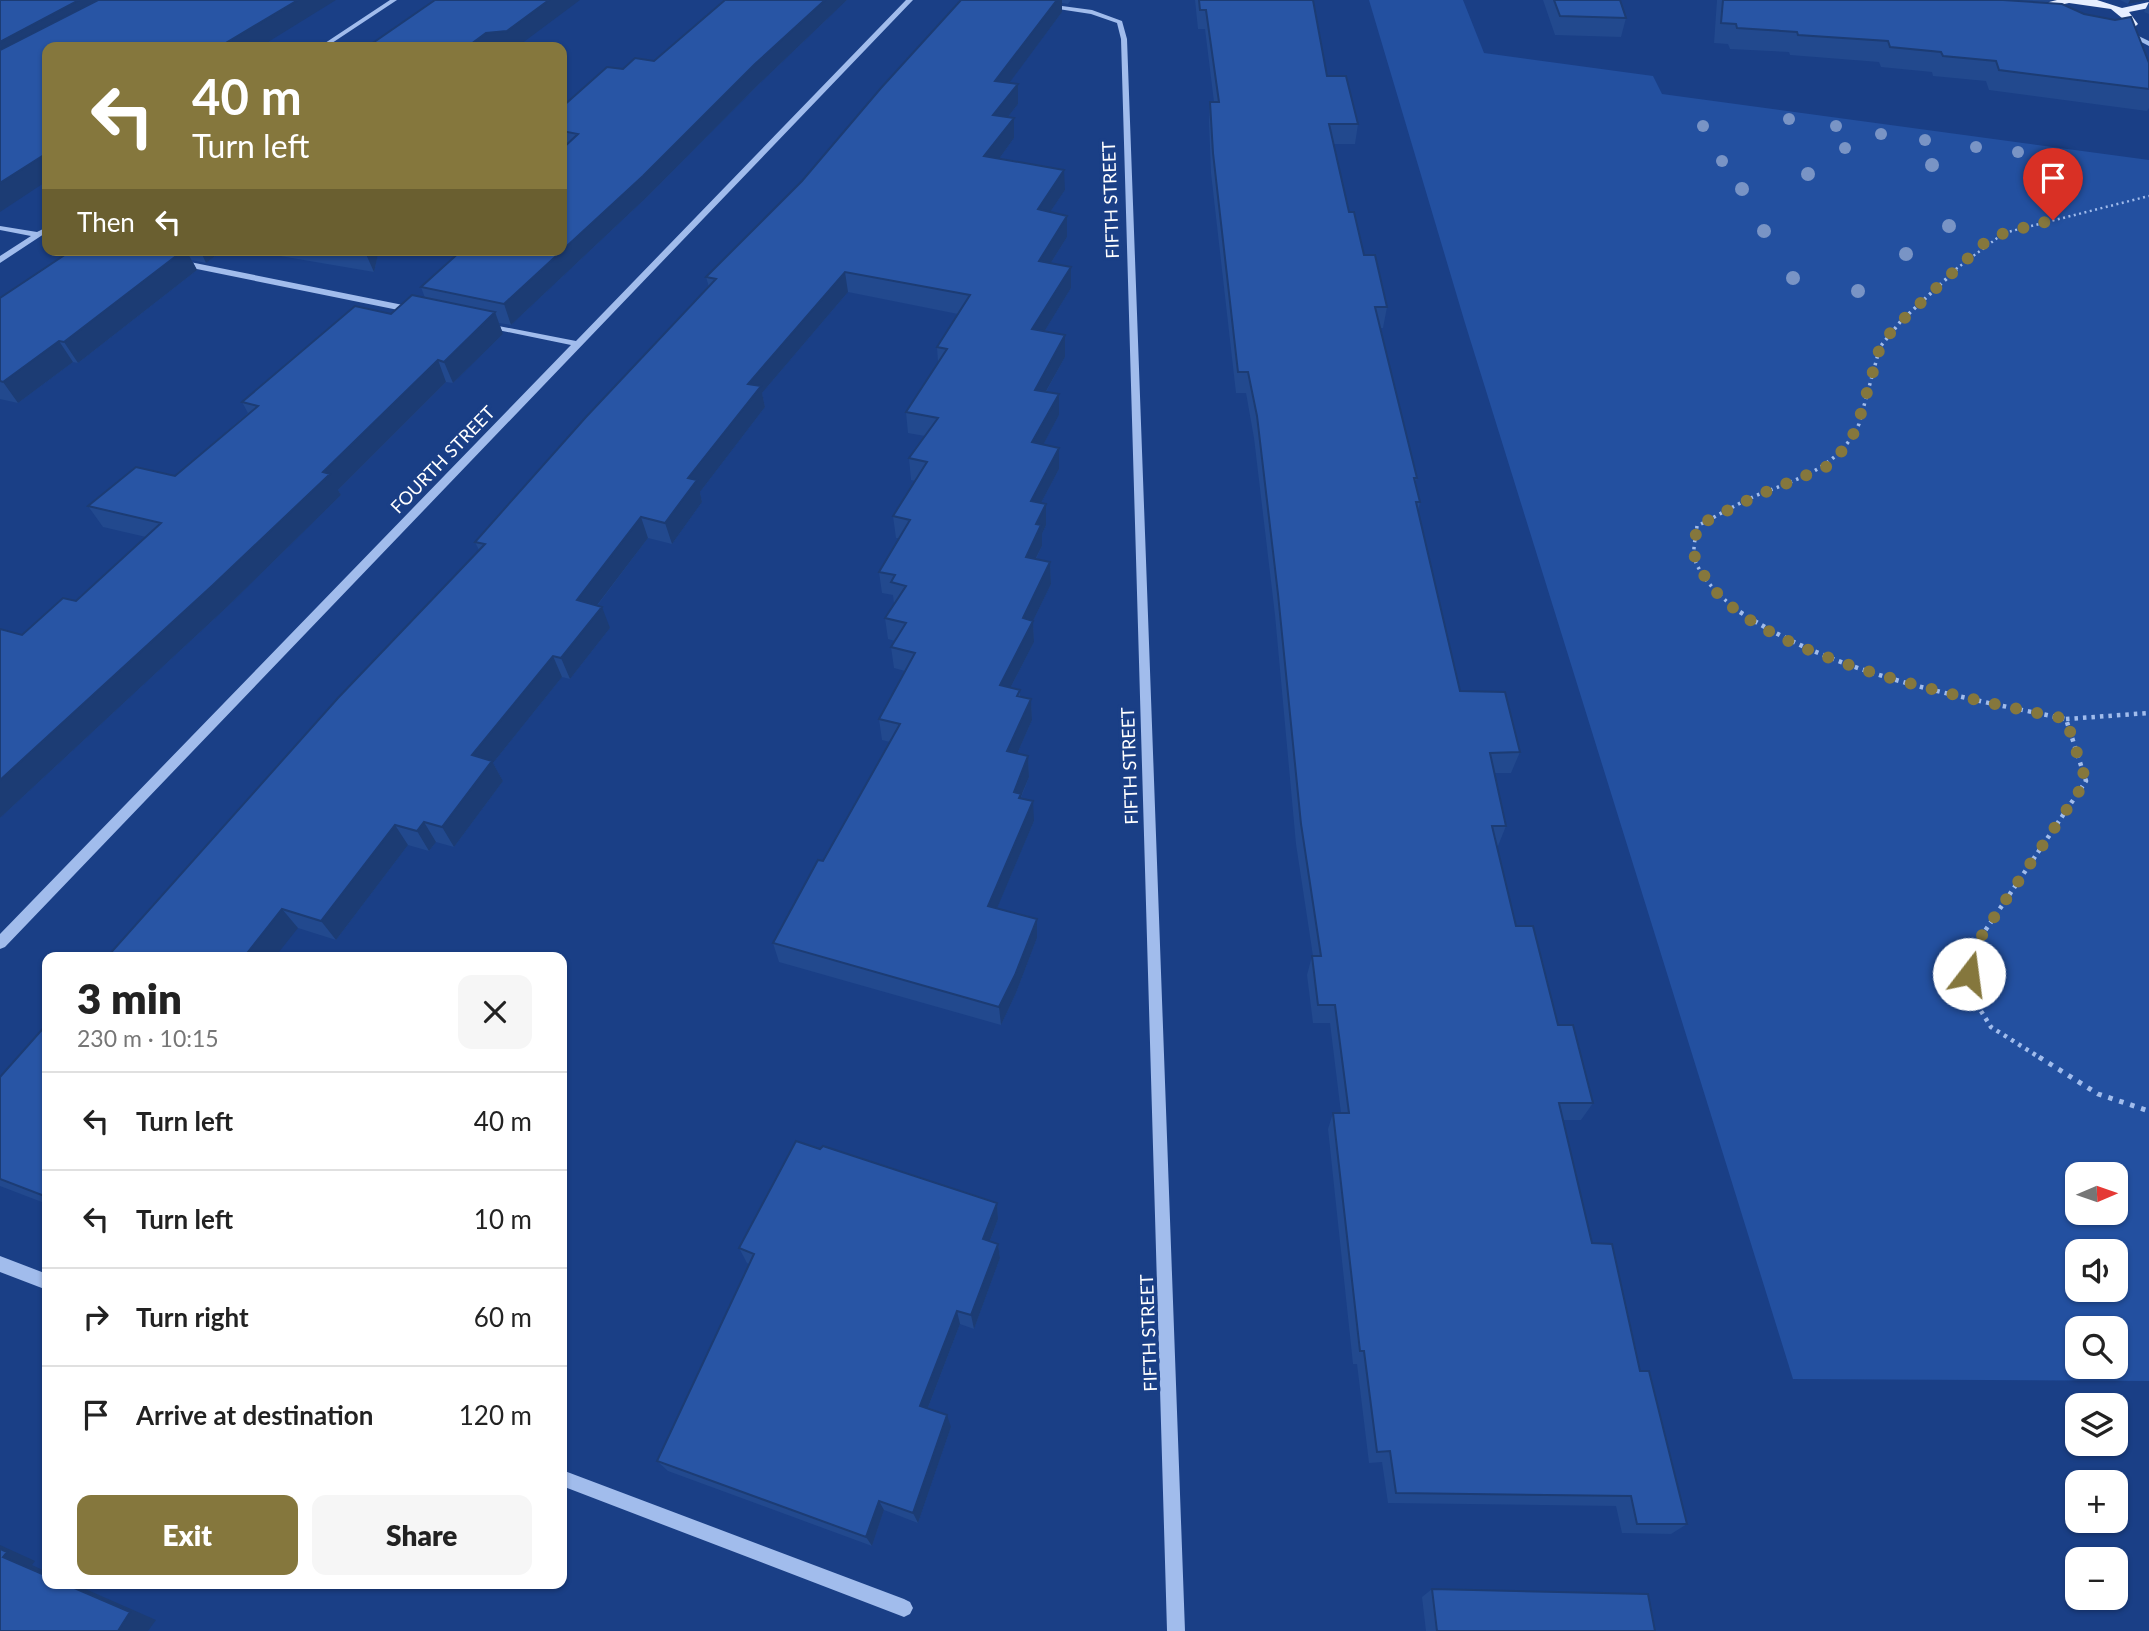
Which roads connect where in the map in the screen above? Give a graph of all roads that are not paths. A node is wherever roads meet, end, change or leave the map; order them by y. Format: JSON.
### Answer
{"nodes":[{"id":1,"x":394,"y":0,"type":"edge"},
{"id":2,"x":910,"y":0,"type":"edge"},
{"id":3,"x":2069,"y":0,"type":"edge"},
{"id":4,"x":1027,"y":4,"type":"edge"},
{"id":5,"x":2149,"y":5,"type":"edge"},
{"id":6,"x":2119,"y":10,"type":"junction"},
{"id":7,"x":2126,"y":32,"type":"junction"},
{"id":8,"x":330,"y":42,"type":"edge"},
{"id":9,"x":2149,"y":44,"type":"edge"},
{"id":10,"x":0,"y":228,"type":"edge"},
{"id":11,"x":42,"y":236,"type":"edge"},
{"id":12,"x":42,"y":237,"type":"edge"},
{"id":13,"x":0,"y":260,"type":"edge"},
{"id":14,"x":172,"y":261,"type":"edge"},
{"id":15,"x":426,"y":313,"type":"edge"},
{"id":16,"x":479,"y":323,"type":"edge"},
{"id":17,"x":578,"y":344,"type":"junction"},
{"id":18,"x":0,"y":943,"type":"edge"},
{"id":19,"x":0,"y":1264,"type":"edge"},
{"id":20,"x":42,"y":1280,"type":"edge"},
{"id":21,"x":567,"y":1480,"type":"edge"},
{"id":22,"x":904,"y":1608,"type":"dead end"},
{"id":23,"x":1176,"y":1631,"type":"edge"}],
"edges":[{"from":1,"to":8,"type":"street"},
{"from":2,"to":17,"type":"street","name":"FOURTH STREET"},
{"from":3,"to":6,"type":"main road"},
{"from":3,"to":7,"type":"main road"},
{"from":4,"to":23,"type":"street","name":"FIFTH STREET"},
{"from":5,"to":6,"type":"main road"},
{"from":6,"to":7,"type":"main road"},
{"from":7,"to":9,"type":"street"},
{"from":10,"to":11,"type":"street"},
{"from":12,"to":13,"type":"street"},
{"from":14,"to":15,"type":"street"},
{"from":16,"to":17,"type":"street"},
{"from":17,"to":18,"type":"street","name":"FOURTH STREET"},
{"from":19,"to":20,"type":"street"},
{"from":21,"to":22,"type":"street"}]}
